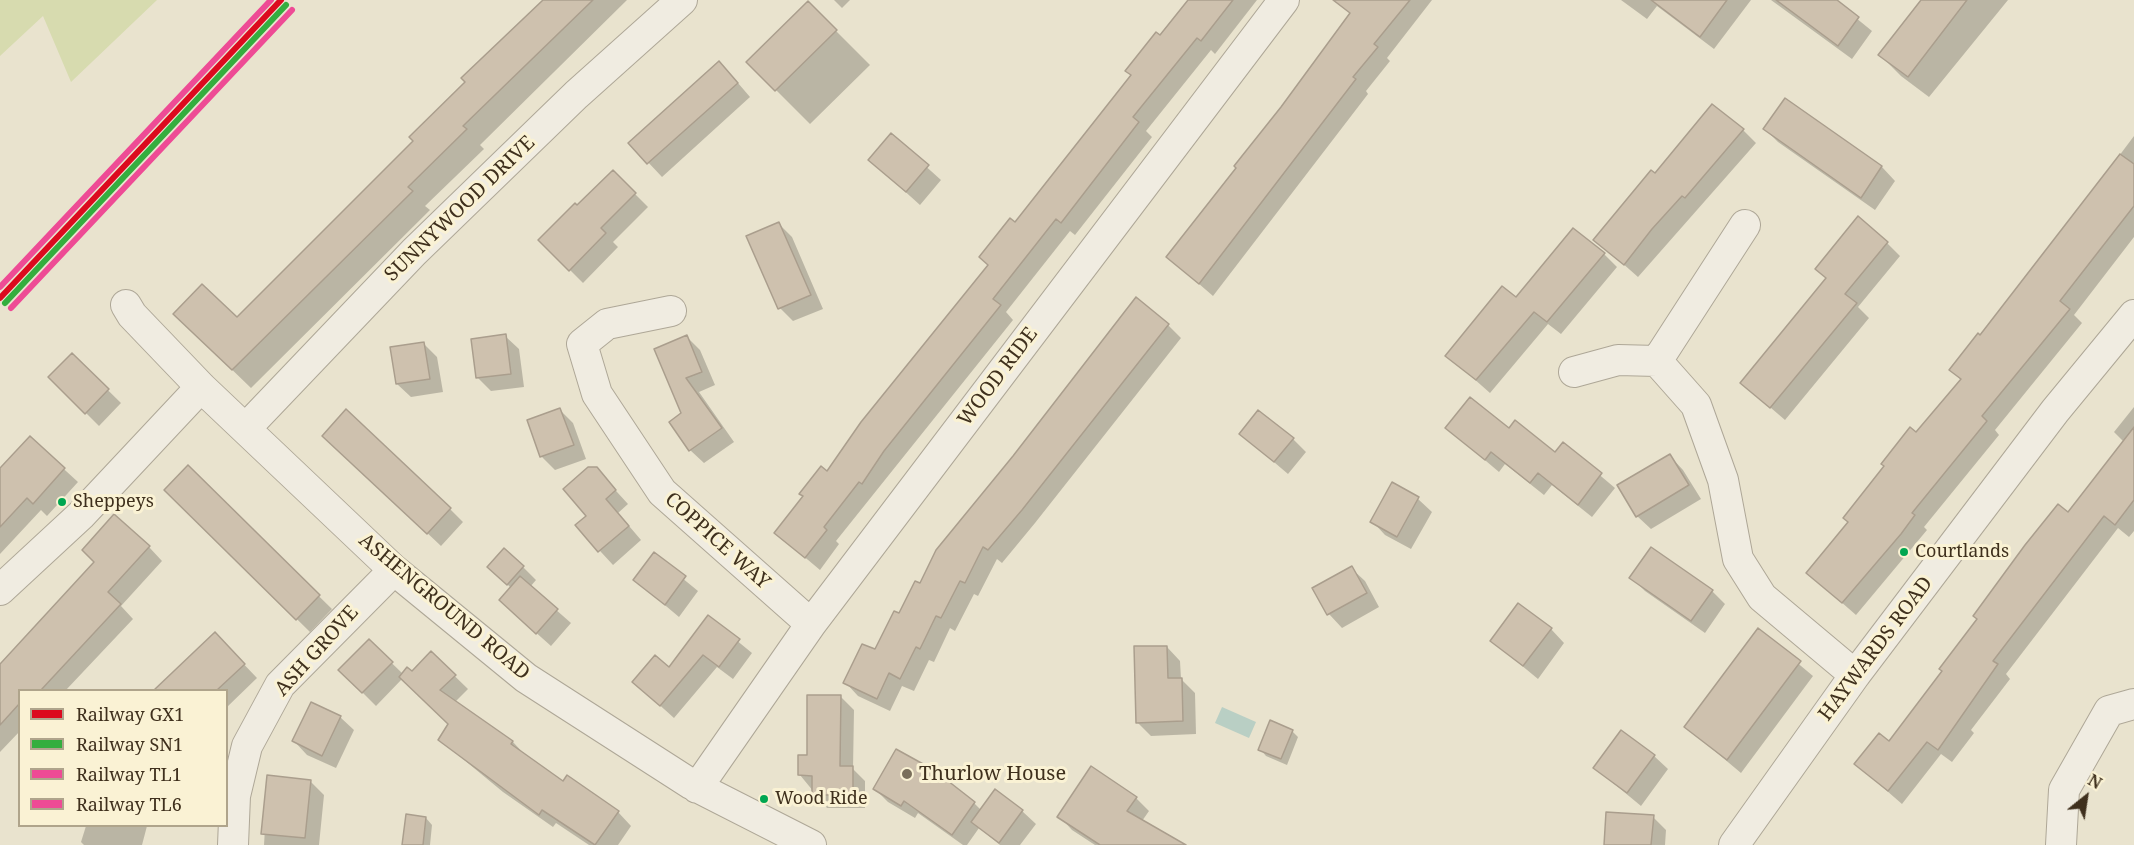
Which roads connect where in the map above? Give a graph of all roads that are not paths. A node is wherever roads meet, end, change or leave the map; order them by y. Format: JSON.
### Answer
{"nodes":[{"id":1,"x":682,"y":0,"type":"edge"},
{"id":2,"x":1284,"y":0,"type":"edge"},
{"id":3,"x":1745,"y":225,"type":"dead end"},
{"id":4,"x":126,"y":305,"type":"dead end"},
{"id":5,"x":671,"y":311,"type":"dead end"},
{"id":6,"x":2134,"y":315,"type":"edge"},
{"id":7,"x":1657,"y":361,"type":"junction"},
{"id":8,"x":1574,"y":372,"type":"dead end"},
{"id":9,"x":201,"y":387,"type":"junction"},
{"id":10,"x":247,"y":427,"type":"junction"},
{"id":11,"x":394,"y":570,"type":"junction"},
{"id":12,"x":0,"y":590,"type":"edge"},
{"id":13,"x":811,"y":624,"type":"junction"},
{"id":14,"x":1855,"y":675,"type":"junction"},
{"id":15,"x":2134,"y":704,"type":"edge"},
{"id":16,"x":697,"y":788,"type":"junction"},
{"id":17,"x":233,"y":845,"type":"edge"},
{"id":18,"x":811,"y":845,"type":"edge"},
{"id":19,"x":1734,"y":845,"type":"edge"},
{"id":20,"x":2061,"y":845,"type":"edge"}],
"edges":[{"from":1,"to":10,"type":"street","name":"SUNNYWOOD DRIVE"},
{"from":2,"to":13,"type":"street","name":"WOOD RIDE"},
{"from":3,"to":7,"type":"street"},
{"from":4,"to":9,"type":"street","name":"ASHENGROUND ROAD"},
{"from":5,"to":13,"type":"street","name":"COPPICE WAY"},
{"from":6,"to":14,"type":"street","name":"HAYWARDS ROAD"},
{"from":7,"to":8,"type":"street"},
{"from":7,"to":14,"type":"street"},
{"from":9,"to":10,"type":"street","name":"ASHENGROUND ROAD"},
{"from":9,"to":12,"type":"street"},
{"from":10,"to":11,"type":"street","name":"ASHENGROUND ROAD"},
{"from":11,"to":16,"type":"street","name":"ASHENGROUND ROAD"},
{"from":11,"to":17,"type":"street","name":"ASH GROVE"},
{"from":13,"to":16,"type":"street","name":"WOOD RIDE"},
{"from":14,"to":19,"type":"street","name":"HAYWARDS ROAD"},
{"from":15,"to":20,"type":"street"},
{"from":16,"to":18,"type":"street","name":"ASHENGROUND ROAD"}]}
